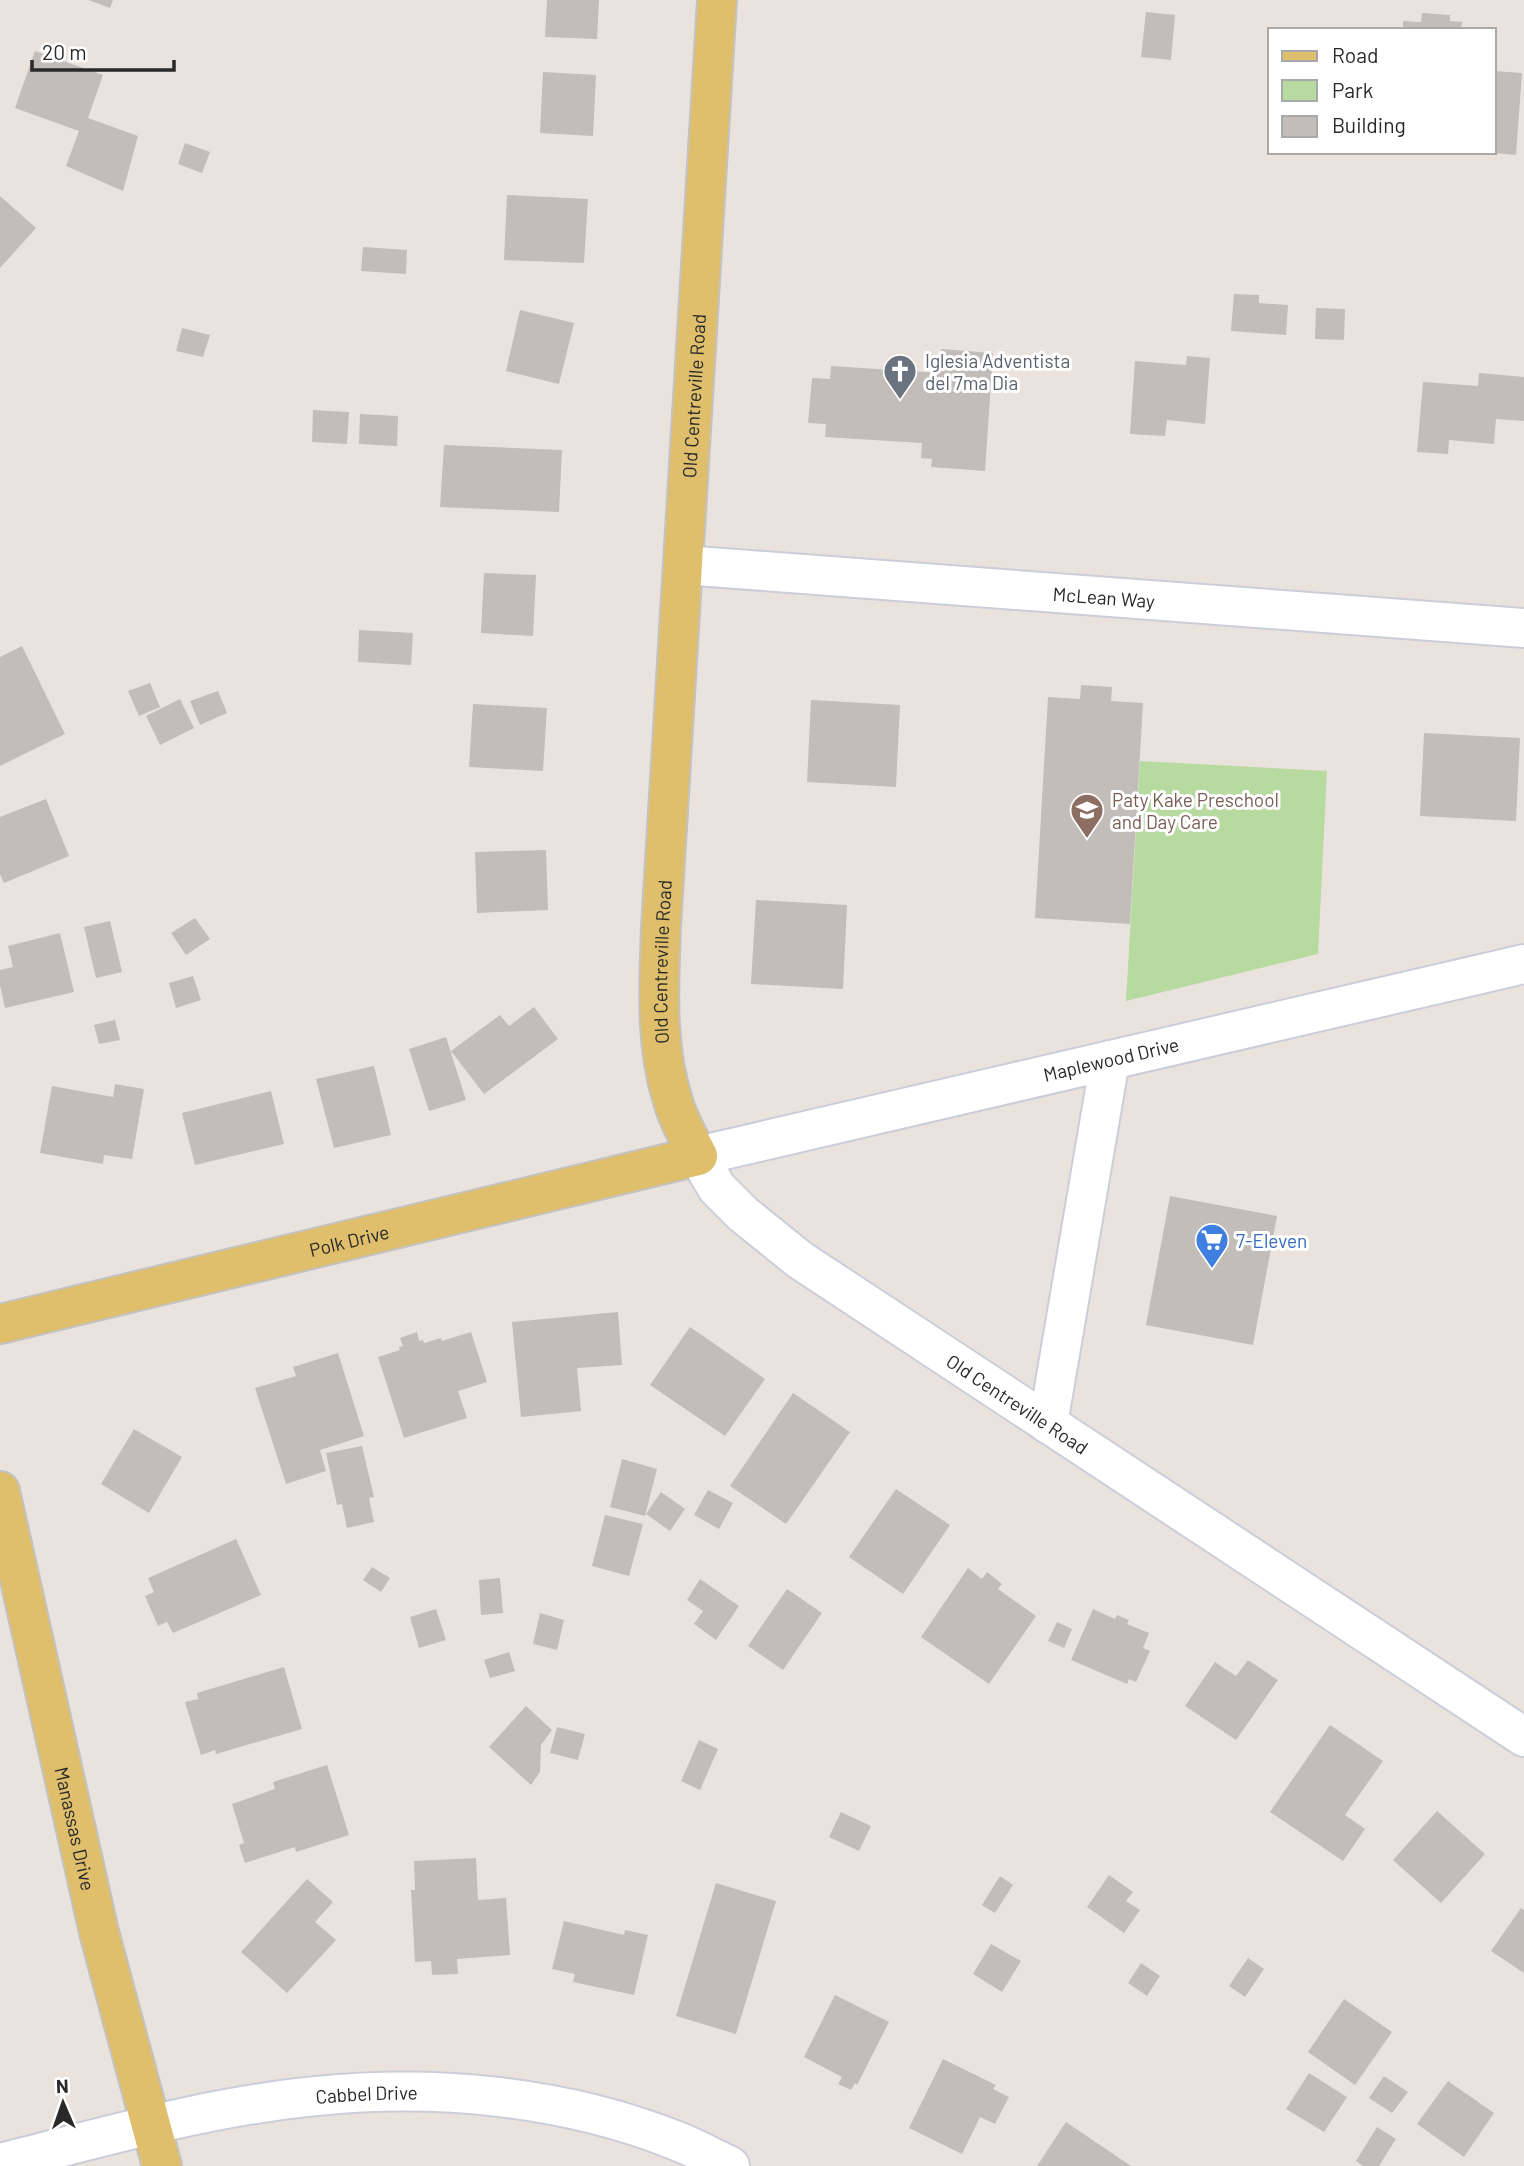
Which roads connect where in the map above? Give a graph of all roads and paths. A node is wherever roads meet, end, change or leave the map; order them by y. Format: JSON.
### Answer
{"nodes":[{"id":1,"x":717,"y":0,"type":"edge"},
{"id":2,"x":683,"y":565,"type":"junction"},
{"id":3,"x":1524,"y":628,"type":"edge"},
{"id":4,"x":1524,"y":964,"type":"edge"},
{"id":5,"x":1110,"y":1060,"type":"junction"},
{"id":6,"x":698,"y":1156,"type":"junction"},
{"id":7,"x":0,"y":1324,"type":"edge"},
{"id":8,"x":1048,"y":1424,"type":"junction"},
{"id":9,"x":0,"y":1491,"type":"edge"},
{"id":10,"x":1524,"y":1737,"type":"edge"},
{"id":11,"x":150,"y":2126,"type":"junction"},
{"id":12,"x":0,"y":2163,"type":"edge"},
{"id":13,"x":162,"y":2166,"type":"edge"},
{"id":14,"x":730,"y":2166,"type":"edge"}],
"edges":[{"from":1,"to":2,"type":"main road","name":"Old Centreville Road"},
{"from":2,"to":3,"type":"street","name":"McLean Way"},
{"from":2,"to":6,"type":"main road","name":"Old Centreville Road"},
{"from":4,"to":5,"type":"street","name":"Maplewood Drive"},
{"from":5,"to":6,"type":"street","name":"Maplewood Drive"},
{"from":5,"to":8,"type":"street"},
{"from":6,"to":7,"type":"main road","name":"Polk Drive"},
{"from":6,"to":8,"type":"street","name":"Old Centreville Road"},
{"from":8,"to":10,"type":"street","name":"Old Centreville Road"},
{"from":9,"to":11,"type":"main road","name":"Manassas Drive"},
{"from":11,"to":12,"type":"street","name":"Cabbel Drive"},
{"from":11,"to":13,"type":"main road","name":"Manassas Drive"},
{"from":11,"to":14,"type":"street","name":"Cabbel Drive"}]}
